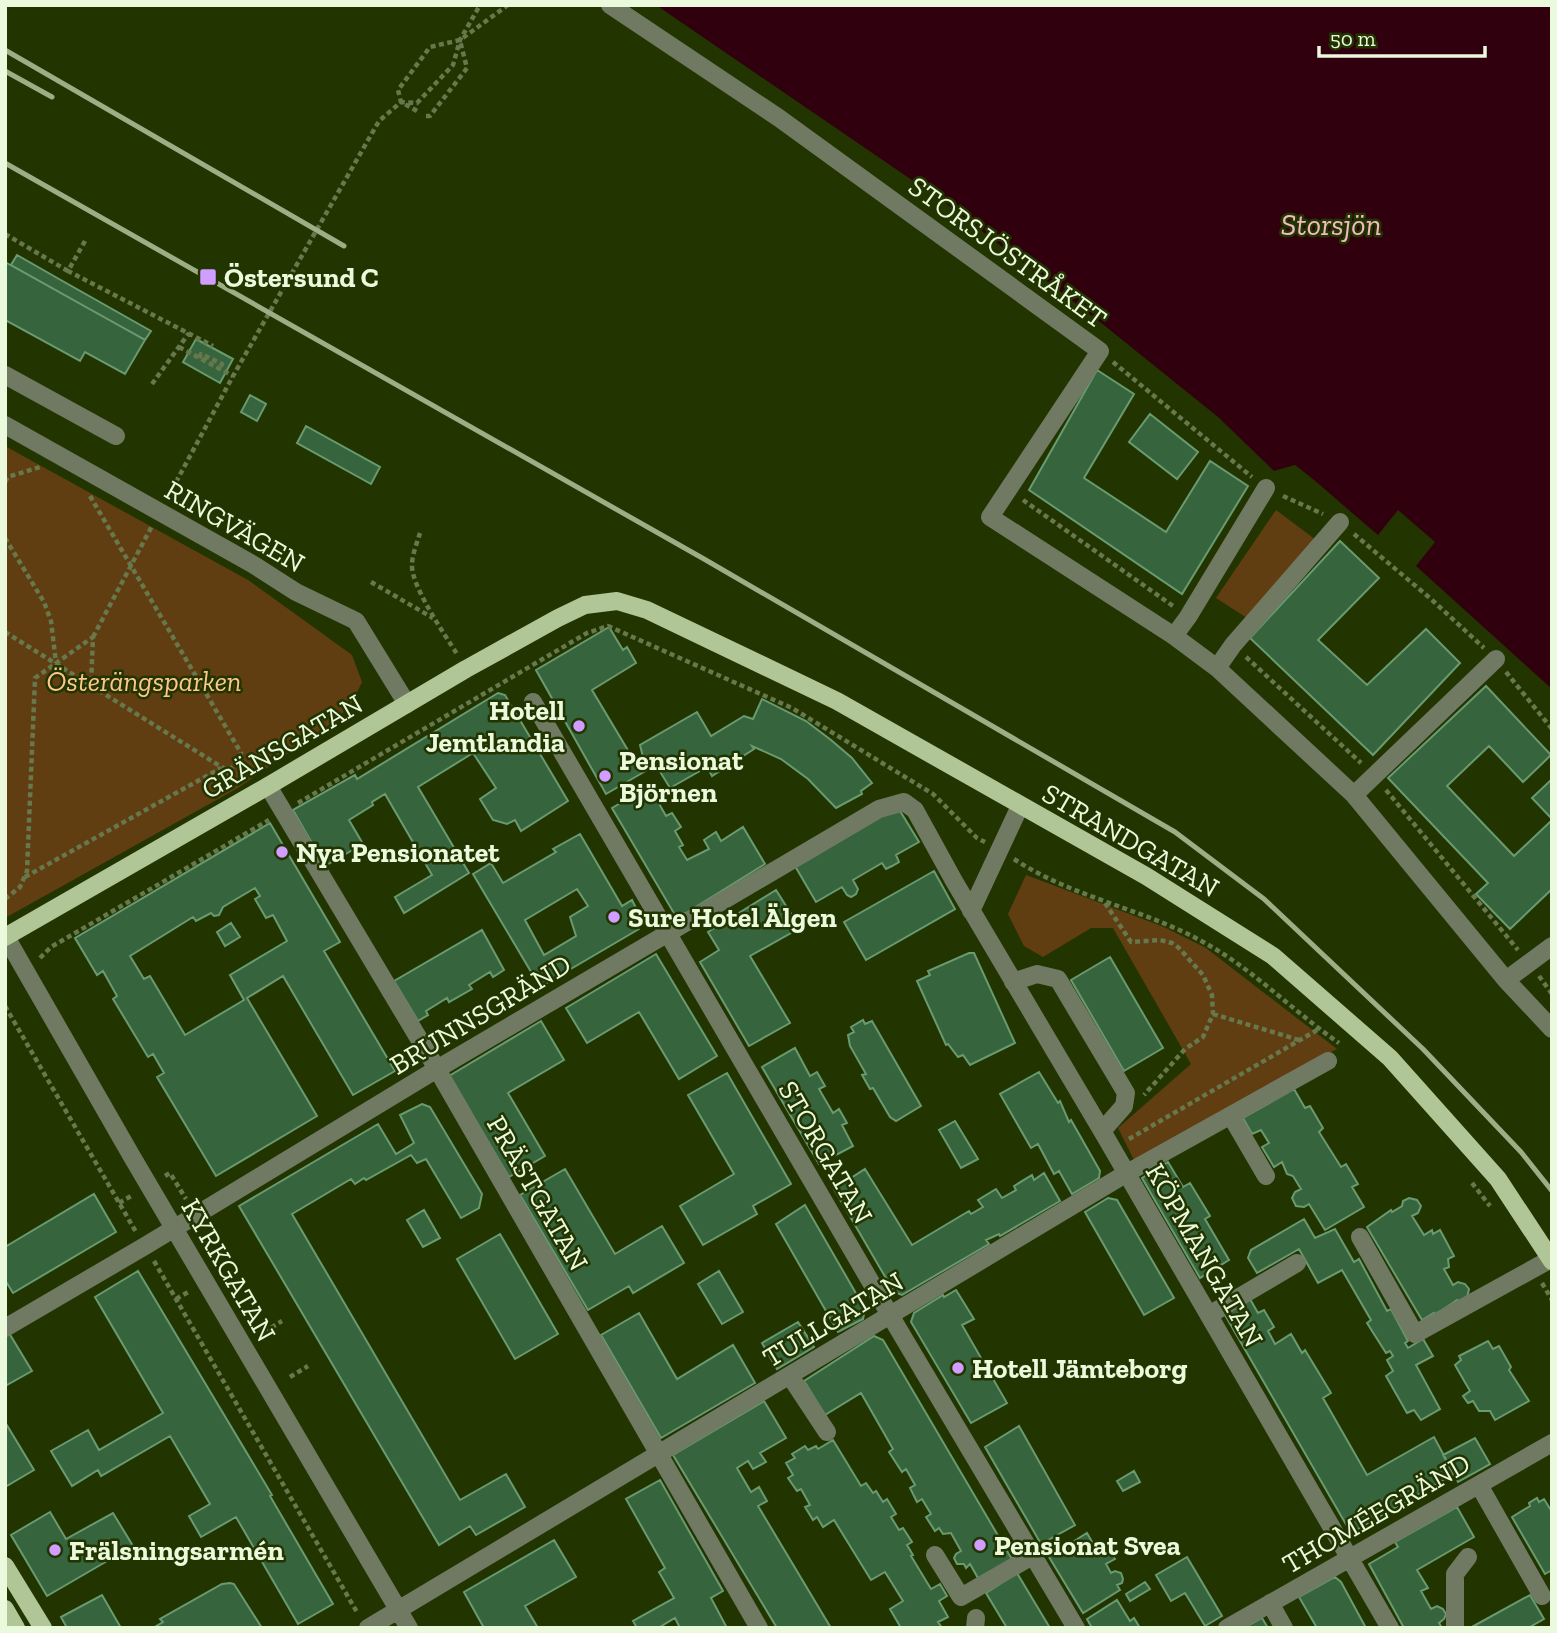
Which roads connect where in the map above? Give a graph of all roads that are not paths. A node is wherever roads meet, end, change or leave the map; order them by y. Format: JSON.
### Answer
{"nodes":[{"id":1,"x":610,"y":5,"type":"edge"},
{"id":2,"x":5,"y":375,"type":"edge"},
{"id":3,"x":5,"y":425,"type":"edge"},
{"id":4,"x":116,"y":436,"type":"dead end"},
{"id":5,"x":1266,"y":488,"type":"road end"},
{"id":6,"x":1340,"y":522,"type":"road end"},
{"id":7,"x":585,"y":605,"type":"joint"},
{"id":8,"x":1174,"y":636,"type":"junction"},
{"id":9,"x":1496,"y":659,"type":"road end"},
{"id":10,"x":1217,"y":668,"type":"junction"},
{"id":11,"x":533,"y":702,"type":"dead end"},
{"id":12,"x":407,"y":704,"type":"junction"},
{"id":13,"x":268,"y":786,"type":"junction"},
{"id":14,"x":1354,"y":795,"type":"junction"},
{"id":15,"x":1020,"y":806,"type":"junction"},
{"id":16,"x":954,"y":881,"type":"joint"},
{"id":17,"x":971,"y":911,"type":"junction"},
{"id":18,"x":669,"y":932,"type":"junction"},
{"id":19,"x":6,"y":937,"type":"edge"},
{"id":20,"x":1552,"y":946,"type":"edge"},
{"id":21,"x":1506,"y":980,"type":"junction"},
{"id":22,"x":1013,"y":982,"type":"junction"},
{"id":23,"x":1552,"y":1029,"type":"edge"},
{"id":24,"x":1328,"y":1061,"type":"dead end"},
{"id":25,"x":437,"y":1069,"type":"junction"},
{"id":26,"x":1231,"y":1116,"type":"junction"},
{"id":27,"x":1102,"y":1131,"type":"junction"},
{"id":28,"x":1127,"y":1173,"type":"junction"},
{"id":29,"x":1266,"y":1177,"type":"dead end"},
{"id":30,"x":174,"y":1228,"type":"junction"},
{"id":31,"x":1360,"y":1237,"type":"dead end"},
{"id":32,"x":1551,"y":1260,"type":"edge"},
{"id":33,"x":1297,"y":1263,"type":"dead end"},
{"id":34,"x":890,"y":1315,"type":"junction"},
{"id":35,"x":1209,"y":1315,"type":"junction"},
{"id":36,"x":5,"y":1328,"type":"edge"},
{"id":37,"x":790,"y":1376,"type":"junction"},
{"id":38,"x":827,"y":1433,"type":"dead end"},
{"id":39,"x":1552,"y":1443,"type":"edge"},
{"id":40,"x":658,"y":1454,"type":"junction"},
{"id":41,"x":1479,"y":1485,"type":"junction"},
{"id":42,"x":935,"y":1555,"type":"dead end"},
{"id":43,"x":1034,"y":1555,"type":"junction"},
{"id":44,"x":1468,"y":1557,"type":"dead end"},
{"id":45,"x":1349,"y":1558,"type":"junction"},
{"id":46,"x":5,"y":1566,"type":"edge"},
{"id":47,"x":1542,"y":1596,"type":"dead end"},
{"id":48,"x":1270,"y":1603,"type":"junction"},
{"id":49,"x":5,"y":1609,"type":"edge"},
{"id":50,"x":398,"y":1610,"type":"junction"},
{"id":51,"x":364,"y":1623,"type":"edge"},
{"id":52,"x":16,"y":1628,"type":"edge"},
{"id":53,"x":43,"y":1628,"type":"edge"},
{"id":54,"x":409,"y":1628,"type":"edge"},
{"id":55,"x":759,"y":1628,"type":"edge"},
{"id":56,"x":1076,"y":1628,"type":"edge"},
{"id":57,"x":1227,"y":1628,"type":"edge"},
{"id":58,"x":1283,"y":1628,"type":"edge"},
{"id":59,"x":1390,"y":1628,"type":"edge"},
{"id":60,"x":1455,"y":1628,"type":"edge"}],
"edges":[{"from":1,"to":8,"type":"street","name":"STORSJÖSTRÅKET"},
{"from":2,"to":4,"type":"street"},
{"from":3,"to":12,"type":"street","name":"RINGVÄGEN"},
{"from":5,"to":8,"type":"street"},
{"from":6,"to":10,"type":"street"},
{"from":7,"to":12,"type":"main road","name":"GRÄNSGATAN"},
{"from":7,"to":15,"type":"main road","name":"STRANDGATAN"},
{"from":8,"to":10,"type":"street","name":"STORSJÖSTRÅKET"},
{"from":9,"to":14,"type":"street"},
{"from":10,"to":14,"type":"street","name":"STORSJÖSTRÅKET"},
{"from":11,"to":18,"type":"street","name":"STORGATAN"},
{"from":12,"to":13,"type":"main road","name":"GRÄNSGATAN"},
{"from":13,"to":19,"type":"main road","name":"GRÄNSGATAN"},
{"from":13,"to":25,"type":"street","name":"PRÄSTGATAN"},
{"from":14,"to":21,"type":"street","name":"STORSJÖSTRÅKET"},
{"from":15,"to":17,"type":"street"},
{"from":15,"to":32,"type":"main road","name":"STRANDGATAN"},
{"from":16,"to":17,"type":"street","name":"KÖPMANGATAN"},
{"from":16,"to":18,"type":"street","name":"BRUNNSGRÄND"},
{"from":17,"to":22,"type":"street","name":"KÖPMANGATAN"},
{"from":18,"to":25,"type":"street","name":"BRUNNSGRÄND"},
{"from":18,"to":34,"type":"street","name":"STORGATAN"},
{"from":19,"to":30,"type":"street","name":"KYRKGATAN"},
{"from":20,"to":21,"type":"street"},
{"from":21,"to":23,"type":"street","name":"STORSJÖSTRÅKET"},
{"from":22,"to":27,"type":"street","name":"KÖPMANGATAN"},
{"from":22,"to":27,"type":"street"},
{"from":24,"to":26,"type":"street","name":"TULLGATAN"},
{"from":25,"to":30,"type":"street","name":"BRUNNSGRÄND"},
{"from":25,"to":40,"type":"street","name":"PRÄSTGATAN"},
{"from":26,"to":28,"type":"street","name":"TULLGATAN"},
{"from":26,"to":29,"type":"street"},
{"from":27,"to":28,"type":"street","name":"KÖPMANGATAN"},
{"from":28,"to":34,"type":"street","name":"TULLGATAN"},
{"from":28,"to":35,"type":"street","name":"KÖPMANGATAN"},
{"from":30,"to":36,"type":"street","name":"BRUNNSGRÄND"},
{"from":30,"to":50,"type":"street","name":"KYRKGATAN"},
{"from":31,"to":32,"type":"street"},
{"from":33,"to":35,"type":"street"},
{"from":34,"to":37,"type":"street","name":"TULLGATAN"},
{"from":34,"to":43,"type":"street","name":"STORGATAN"},
{"from":35,"to":45,"type":"street","name":"KÖPMANGATAN"},
{"from":37,"to":38,"type":"street"},
{"from":37,"to":40,"type":"street","name":"TULLGATAN"},
{"from":39,"to":41,"type":"street","name":"THOMÉEGRÄND"},
{"from":40,"to":50,"type":"street","name":"TULLGATAN"},
{"from":40,"to":55,"type":"street","name":"PRÄSTGATAN"},
{"from":41,"to":45,"type":"street","name":"THOMÉEGRÄND"},
{"from":41,"to":47,"type":"street"},
{"from":42,"to":43,"type":"street"},
{"from":43,"to":56,"type":"street","name":"STORGATAN"},
{"from":44,"to":60,"type":"street"},
{"from":45,"to":48,"type":"street","name":"THOMÉEGRÄND"},
{"from":45,"to":59,"type":"street","name":"KÖPMANGATAN"},
{"from":46,"to":53,"type":"main road"},
{"from":48,"to":57,"type":"street","name":"THOMÉEGRÄND"},
{"from":48,"to":58,"type":"street"},
{"from":49,"to":52,"type":"main road"},
{"from":50,"to":51,"type":"street","name":"TULLGATAN"},
{"from":50,"to":54,"type":"street","name":"KYRKGATAN"}]}
